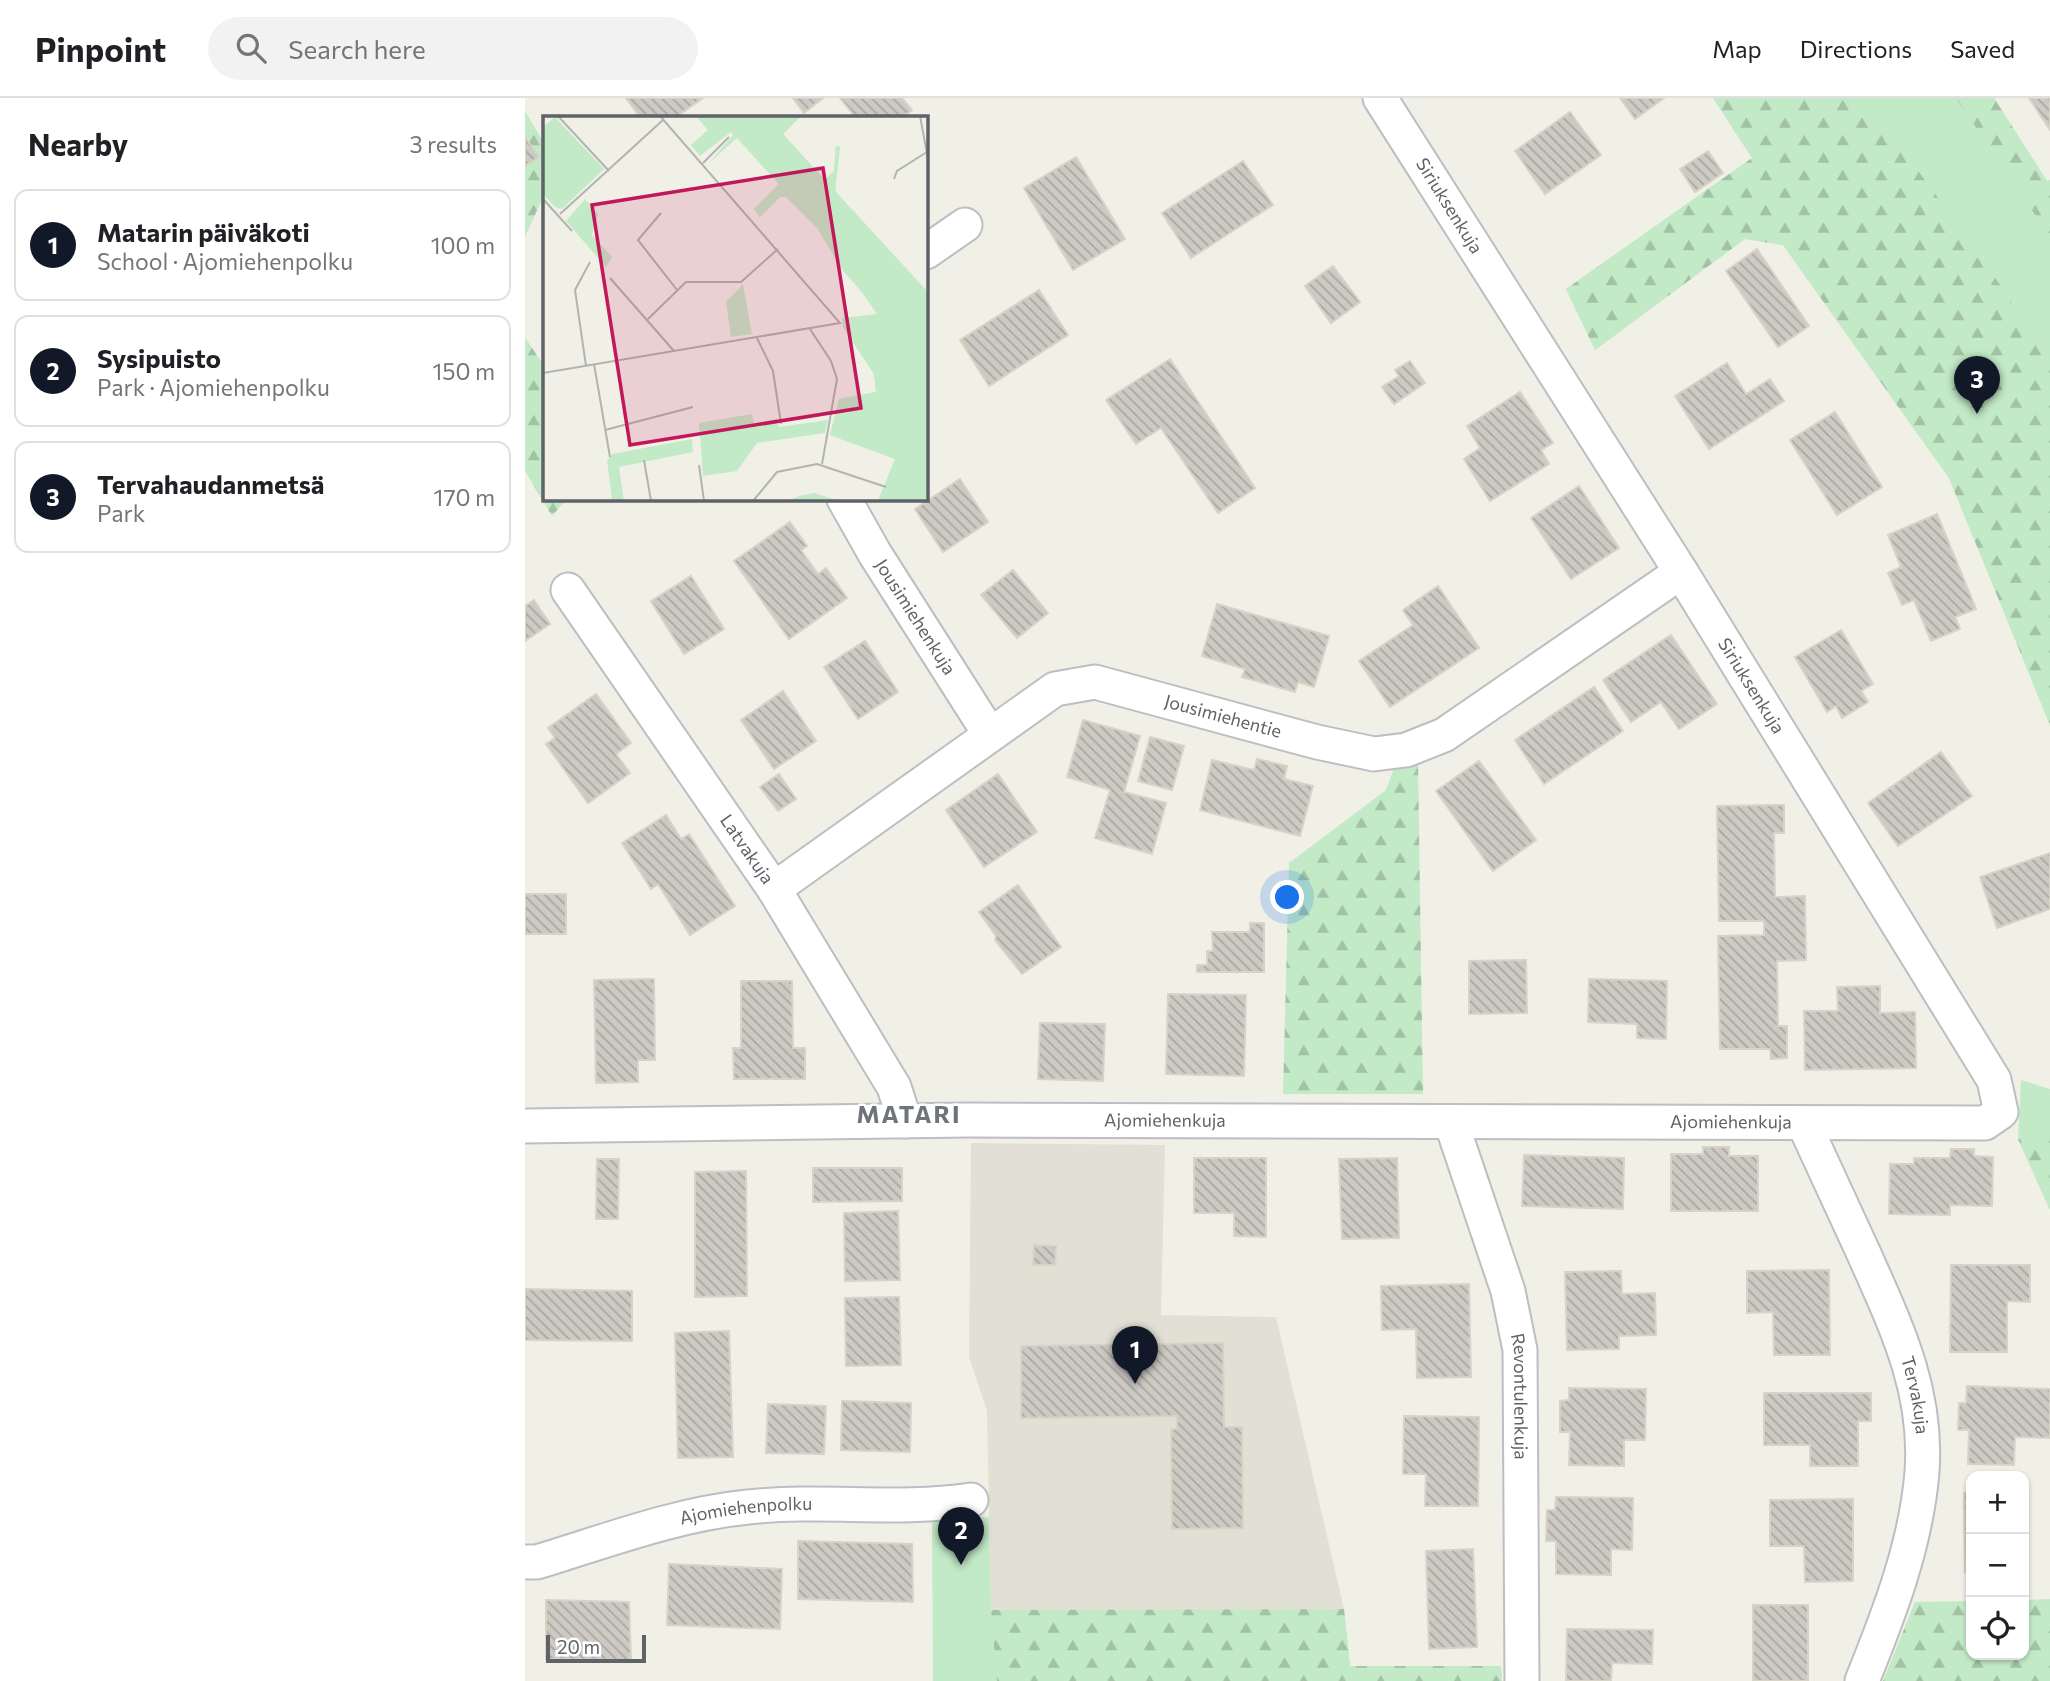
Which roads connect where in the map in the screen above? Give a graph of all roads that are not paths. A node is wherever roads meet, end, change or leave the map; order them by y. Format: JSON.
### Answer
{"nodes":[{"id":1,"x":1380,"y":98,"type":"edge"},
{"id":2,"x":965,"y":225,"type":"dead end"},
{"id":3,"x":927,"y":251,"type":"edge"},
{"id":4,"x":845,"y":500,"type":"edge"},
{"id":5,"x":1681,"y":572,"type":"junction"},
{"id":6,"x":568,"y":590,"type":"dead end"},
{"id":7,"x":989,"y":733,"type":"junction"},
{"id":8,"x":774,"y":889,"type":"junction"},
{"id":9,"x":905,"y":1121,"type":"junction"},
{"id":10,"x":1451,"y":1122,"type":"junction"},
{"id":11,"x":1804,"y":1124,"type":"junction"},
{"id":12,"x":525,"y":1126,"type":"edge"},
{"id":13,"x":971,"y":1500,"type":"dead end"},
{"id":14,"x":525,"y":1562,"type":"edge"},
{"id":15,"x":1522,"y":1681,"type":"edge"},
{"id":16,"x":1862,"y":1681,"type":"edge"}],
"edges":[{"from":1,"to":5,"type":"street","name":"Siriuksenkuja"},
{"from":2,"to":3,"type":"street"},
{"from":4,"to":7,"type":"street","name":"Jousimiehenkuja"},
{"from":5,"to":7,"type":"street","name":"Jousimiehentie"},
{"from":5,"to":11,"type":"street","name":"Siriuksenkuja"},
{"from":6,"to":8,"type":"street","name":"Latvakuja"},
{"from":7,"to":8,"type":"street","name":"Jousimiehentie"},
{"from":8,"to":9,"type":"street","name":"Latvakuja"},
{"from":9,"to":10,"type":"street","name":"Ajomiehenkuja"},
{"from":9,"to":12,"type":"street","name":"Ajomiehenkuja"},
{"from":10,"to":11,"type":"street","name":"Ajomiehenkuja"},
{"from":10,"to":15,"type":"street","name":"Revontulenkuja"},
{"from":11,"to":16,"type":"street","name":"Tervakuja"},
{"from":13,"to":14,"type":"street","name":"Ajomiehenpolku"}]}
